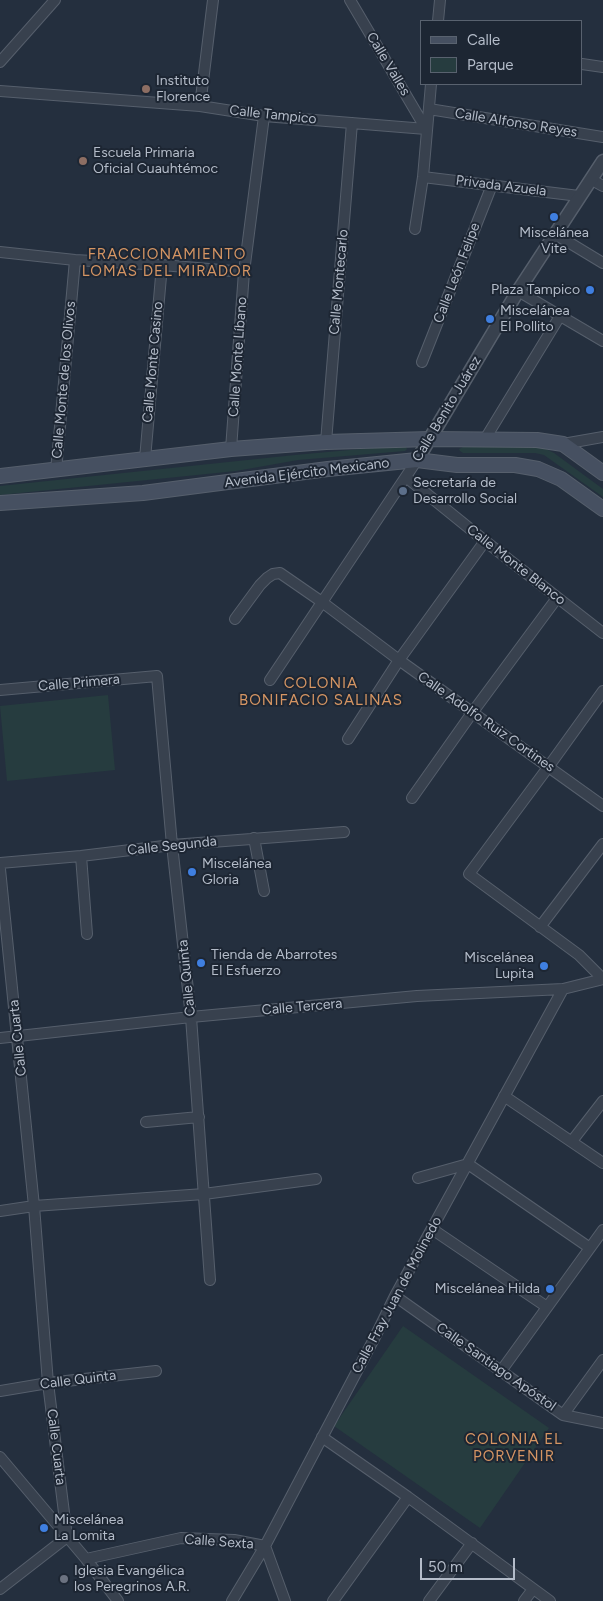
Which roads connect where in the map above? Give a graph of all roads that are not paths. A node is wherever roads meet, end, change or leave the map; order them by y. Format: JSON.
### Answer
{"nodes":[{"id":1,"x":55,"y":0,"type":"edge"},
{"id":2,"x":213,"y":0,"type":"edge"},
{"id":3,"x":350,"y":0,"type":"edge"},
{"id":4,"x":440,"y":0,"type":"edge"},
{"id":5,"x":438,"y":20,"type":"edge"},
{"id":6,"x":0,"y":62,"type":"edge"},
{"id":7,"x":583,"y":64,"type":"edge"},
{"id":8,"x":603,"y":67,"type":"edge"},
{"id":9,"x":432,"y":85,"type":"edge"},
{"id":10,"x":0,"y":90,"type":"edge"},
{"id":11,"x":200,"y":106,"type":"junction"},
{"id":12,"x":429,"y":109,"type":"junction"},
{"id":13,"x":264,"y":116,"type":"junction"},
{"id":14,"x":352,"y":123,"type":"junction"},
{"id":15,"x":426,"y":129,"type":"junction"},
{"id":16,"x":603,"y":137,"type":"edge"},
{"id":17,"x":603,"y":161,"type":"edge"},
{"id":18,"x":423,"y":177,"type":"junction"},
{"id":19,"x":592,"y":180,"type":"junction"},
{"id":20,"x":492,"y":185,"type":"junction"},
{"id":21,"x":603,"y":186,"type":"edge"},
{"id":22,"x":579,"y":196,"type":"junction"},
{"id":23,"x":416,"y":229,"type":"dead end"},
{"id":24,"x":555,"y":234,"type":"junction"},
{"id":25,"x":0,"y":252,"type":"edge"},
{"id":26,"x":75,"y":260,"type":"junction"},
{"id":27,"x":603,"y":262,"type":"edge"},
{"id":28,"x":162,"y":265,"type":"junction"},
{"id":29,"x":244,"y":272,"type":"junction"},
{"id":30,"x":518,"y":291,"type":"junction"},
{"id":31,"x":560,"y":316,"type":"junction"},
{"id":32,"x":603,"y":341,"type":"edge"},
{"id":33,"x":422,"y":362,"type":"dead end"},
{"id":34,"x":603,"y":436,"type":"edge"},
{"id":35,"x":430,"y":439,"type":"junction"},
{"id":36,"x":485,"y":439,"type":"junction"},
{"id":37,"x":326,"y":442,"type":"junction"},
{"id":38,"x":563,"y":444,"type":"junction"},
{"id":39,"x":231,"y":448,"type":"junction"},
{"id":40,"x":145,"y":459,"type":"junction"},
{"id":41,"x":417,"y":460,"type":"junction"},
{"id":42,"x":56,"y":470,"type":"junction"},
{"id":43,"x":603,"y":472,"type":"edge"},
{"id":44,"x":0,"y":476,"type":"edge"},
{"id":45,"x":406,"y":477,"type":"junction"},
{"id":46,"x":0,"y":503,"type":"edge"},
{"id":47,"x":603,"y":509,"type":"edge"},
{"id":48,"x":485,"y":541,"type":"junction"},
{"id":49,"x":557,"y":598,"type":"junction"},
{"id":50,"x":322,"y":602,"type":"junction"},
{"id":51,"x":235,"y":619,"type":"dead end"},
{"id":52,"x":603,"y":633,"type":"edge"},
{"id":53,"x":399,"y":660,"type":"junction"},
{"id":54,"x":157,"y":676,"type":"joint"},
{"id":55,"x":270,"y":680,"type":"dead end"},
{"id":56,"x":0,"y":690,"type":"edge"},
{"id":57,"x":603,"y":691,"type":"edge"},
{"id":58,"x":472,"y":712,"type":"junction"},
{"id":59,"x":348,"y":739,"type":"dead end"},
{"id":60,"x":550,"y":766,"type":"junction"},
{"id":61,"x":412,"y":798,"type":"dead end"},
{"id":62,"x":603,"y":806,"type":"edge"},
{"id":63,"x":344,"y":832,"type":"dead end"},
{"id":64,"x":254,"y":838,"type":"junction"},
{"id":65,"x":603,"y":844,"type":"edge"},
{"id":66,"x":172,"y":845,"type":"junction"},
{"id":67,"x":81,"y":856,"type":"junction"},
{"id":68,"x":0,"y":863,"type":"edge"},
{"id":69,"x":0,"y":870,"type":"edge"},
{"id":70,"x":264,"y":891,"type":"dead end"},
{"id":71,"x":540,"y":927,"type":"junction"},
{"id":72,"x":87,"y":934,"type":"dead end"},
{"id":73,"x":603,"y":979,"type":"edge"},
{"id":74,"x":564,"y":989,"type":"junction"},
{"id":75,"x":191,"y":1017,"type":"junction"},
{"id":76,"x":18,"y":1036,"type":"junction"},
{"id":77,"x":0,"y":1038,"type":"edge"},
{"id":78,"x":504,"y":1096,"type":"junction"},
{"id":79,"x":603,"y":1101,"type":"edge"},
{"id":80,"x":198,"y":1117,"type":"junction"},
{"id":81,"x":146,"y":1122,"type":"dead end"},
{"id":82,"x":572,"y":1141,"type":"junction"},
{"id":83,"x":603,"y":1163,"type":"edge"},
{"id":84,"x":468,"y":1164,"type":"junction"},
{"id":85,"x":418,"y":1178,"type":"dead end"},
{"id":86,"x":316,"y":1179,"type":"dead end"},
{"id":87,"x":204,"y":1194,"type":"junction"},
{"id":88,"x":34,"y":1206,"type":"junction"},
{"id":89,"x":0,"y":1211,"type":"edge"},
{"id":90,"x":432,"y":1229,"type":"junction"},
{"id":91,"x":603,"y":1230,"type":"edge"},
{"id":92,"x":590,"y":1248,"type":"junction"},
{"id":93,"x":210,"y":1280,"type":"dead end"},
{"id":94,"x":395,"y":1296,"type":"junction"},
{"id":95,"x":547,"y":1307,"type":"junction"},
{"id":96,"x":603,"y":1360,"type":"edge"},
{"id":97,"x":156,"y":1371,"type":"dead end"},
{"id":98,"x":501,"y":1372,"type":"junction"},
{"id":99,"x":48,"y":1383,"type":"junction"},
{"id":100,"x":0,"y":1391,"type":"edge"},
{"id":101,"x":563,"y":1416,"type":"junction"},
{"id":102,"x":603,"y":1423,"type":"edge"},
{"id":103,"x":322,"y":1437,"type":"junction"},
{"id":104,"x":0,"y":1457,"type":"edge"},
{"id":105,"x":408,"y":1497,"type":"junction"},
{"id":106,"x":67,"y":1537,"type":"junction"},
{"id":107,"x":472,"y":1543,"type":"junction"},
{"id":108,"x":265,"y":1546,"type":"junction"},
{"id":109,"x":86,"y":1559,"type":"junction"},
{"id":110,"x":0,"y":1589,"type":"edge"},
{"id":111,"x":533,"y":1589,"type":"junction"},
{"id":112,"x":118,"y":1601,"type":"edge"},
{"id":113,"x":232,"y":1601,"type":"edge"},
{"id":114,"x":285,"y":1601,"type":"edge"},
{"id":115,"x":333,"y":1601,"type":"edge"},
{"id":116,"x":429,"y":1601,"type":"edge"},
{"id":117,"x":524,"y":1601,"type":"edge"},
{"id":118,"x":550,"y":1601,"type":"edge"}],
"edges":[{"from":1,"to":6,"type":"street"},
{"from":2,"to":11,"type":"street"},
{"from":3,"to":15,"type":"street","name":"Calle Valles"},
{"from":4,"to":5,"type":"street"},
{"from":7,"to":8,"type":"street"},
{"from":9,"to":12,"type":"street"},
{"from":10,"to":11,"type":"street","name":"Calle Tampico"},
{"from":11,"to":13,"type":"street","name":"Calle Tampico"},
{"from":12,"to":15,"type":"street"},
{"from":12,"to":16,"type":"street","name":"Calle Alfonso Reyes"},
{"from":13,"to":14,"type":"street","name":"Calle Tampico"},
{"from":13,"to":29,"type":"street","name":"Calle Monte Líbano"},
{"from":14,"to":15,"type":"street","name":"Calle Tampico"},
{"from":14,"to":37,"type":"street","name":"Calle Montecarlo"},
{"from":15,"to":18,"type":"street"},
{"from":17,"to":19,"type":"street","name":"Calle Benito Juárez"},
{"from":18,"to":20,"type":"street","name":"Privada Azuela"},
{"from":18,"to":23,"type":"street"},
{"from":19,"to":21,"type":"street"},
{"from":19,"to":22,"type":"street","name":"Calle Benito Juárez"},
{"from":20,"to":22,"type":"street","name":"Privada Azuela"},
{"from":20,"to":33,"type":"street","name":"Calle León Felipe"},
{"from":22,"to":24,"type":"street","name":"Calle Benito Juárez"},
{"from":24,"to":27,"type":"street"},
{"from":24,"to":30,"type":"street","name":"Calle Benito Juárez"},
{"from":25,"to":26,"type":"street"},
{"from":26,"to":28,"type":"street"},
{"from":26,"to":42,"type":"street","name":"Calle Monte de los Olivos"},
{"from":28,"to":29,"type":"street"},
{"from":28,"to":40,"type":"street","name":"Calle Monte Casino"},
{"from":29,"to":39,"type":"street","name":"Calle Monte Líbano"},
{"from":30,"to":31,"type":"street"},
{"from":30,"to":35,"type":"street","name":"Calle Benito Juárez"},
{"from":31,"to":32,"type":"street"},
{"from":31,"to":36,"type":"street"},
{"from":34,"to":38,"type":"street"},
{"from":35,"to":36,"type":"main road","name":"Avenida Ejército Mexicano"},
{"from":35,"to":37,"type":"main road","name":"Avenida Ejército Mexicano"},
{"from":35,"to":41,"type":"street","name":"Calle Benito Juárez"},
{"from":36,"to":38,"type":"main road","name":"Avenida Ejército Mexicano"},
{"from":37,"to":39,"type":"main road","name":"Avenida Ejército Mexicano"},
{"from":38,"to":43,"type":"main road","name":"Avenida Ejército Mexicano"},
{"from":39,"to":40,"type":"main road","name":"Avenida Ejército Mexicano"},
{"from":40,"to":42,"type":"main road","name":"Avenida Ejército Mexicano"},
{"from":41,"to":45,"type":"street","name":"Calle Benito Juárez"},
{"from":41,"to":46,"type":"main road","name":"Avenida Ejército Mexicano"},
{"from":41,"to":47,"type":"main road","name":"Avenida Ejército Mexicano"},
{"from":42,"to":44,"type":"main road","name":"Avenida Ejército Mexicano"},
{"from":45,"to":48,"type":"street","name":"Calle Monte Blanco"},
{"from":45,"to":50,"type":"street","name":"Calle Benito Juárez"},
{"from":48,"to":49,"type":"street","name":"Calle Monte Blanco"},
{"from":48,"to":53,"type":"street"},
{"from":49,"to":52,"type":"street","name":"Calle Monte Blanco"},
{"from":49,"to":58,"type":"street"},
{"from":50,"to":51,"type":"street","name":"Calle Adolfo Ruiz Cortines"},
{"from":50,"to":53,"type":"street","name":"Calle Adolfo Ruiz Cortines"},
{"from":50,"to":55,"type":"street","name":"Calle Benito Juárez"},
{"from":53,"to":58,"type":"street","name":"Calle Adolfo Ruiz Cortines"},
{"from":53,"to":59,"type":"street"},
{"from":54,"to":56,"type":"street","name":"Calle Primera"},
{"from":54,"to":66,"type":"street","name":"Calle Quinta"},
{"from":57,"to":60,"type":"street"},
{"from":58,"to":60,"type":"street","name":"Calle Adolfo Ruiz Cortines"},
{"from":58,"to":61,"type":"street"},
{"from":60,"to":62,"type":"street","name":"Calle Adolfo Ruiz Cortines"},
{"from":60,"to":71,"type":"street"},
{"from":63,"to":64,"type":"street","name":"Calle Segunda"},
{"from":64,"to":66,"type":"street","name":"Calle Segunda"},
{"from":64,"to":70,"type":"street"},
{"from":65,"to":71,"type":"street"},
{"from":66,"to":67,"type":"street","name":"Calle Segunda"},
{"from":66,"to":75,"type":"street","name":"Calle Quinta"},
{"from":67,"to":68,"type":"street","name":"Calle Segunda"},
{"from":67,"to":72,"type":"street"},
{"from":69,"to":76,"type":"street","name":"Calle Cuarta"},
{"from":71,"to":73,"type":"street"},
{"from":73,"to":74,"type":"street","name":"Calle Tercera"},
{"from":74,"to":75,"type":"street","name":"Calle Tercera"},
{"from":74,"to":78,"type":"street","name":"Calle Fray Juan de Molinedo"},
{"from":75,"to":76,"type":"street","name":"Calle Tercera"},
{"from":75,"to":80,"type":"street","name":"Calle Quinta"},
{"from":76,"to":77,"type":"street","name":"Calle Tercera"},
{"from":76,"to":88,"type":"street","name":"Calle Cuarta"},
{"from":78,"to":82,"type":"street"},
{"from":78,"to":84,"type":"street","name":"Calle Fray Juan de Molinedo"},
{"from":79,"to":82,"type":"street"},
{"from":80,"to":81,"type":"street"},
{"from":80,"to":87,"type":"street","name":"Calle Quinta"},
{"from":82,"to":83,"type":"street"},
{"from":84,"to":85,"type":"street"},
{"from":84,"to":90,"type":"street","name":"Calle Fray Juan de Molinedo"},
{"from":84,"to":92,"type":"street"},
{"from":86,"to":87,"type":"street"},
{"from":87,"to":88,"type":"street"},
{"from":87,"to":93,"type":"street","name":"Calle Quinta"},
{"from":88,"to":89,"type":"street"},
{"from":88,"to":99,"type":"street","name":"Calle Cuarta"},
{"from":90,"to":94,"type":"street","name":"Calle Fray Juan de Molinedo"},
{"from":90,"to":95,"type":"street"},
{"from":91,"to":92,"type":"street"},
{"from":92,"to":95,"type":"street"},
{"from":94,"to":98,"type":"street","name":"Calle Santiago Apóstol"},
{"from":94,"to":103,"type":"street","name":"Calle Fray Juan de Molinedo"},
{"from":95,"to":98,"type":"street"},
{"from":96,"to":101,"type":"street"},
{"from":97,"to":99,"type":"street","name":"Calle Quinta"},
{"from":98,"to":101,"type":"street","name":"Calle Santiago Apóstol"},
{"from":99,"to":100,"type":"street","name":"Calle Quinta"},
{"from":99,"to":106,"type":"street","name":"Calle Cuarta"},
{"from":101,"to":102,"type":"street","name":"Calle Santiago Apóstol"},
{"from":103,"to":105,"type":"street"},
{"from":103,"to":108,"type":"street","name":"Calle Fray Juan de Molinedo"},
{"from":104,"to":106,"type":"street"},
{"from":105,"to":107,"type":"street"},
{"from":105,"to":115,"type":"street"},
{"from":106,"to":109,"type":"street"},
{"from":106,"to":110,"type":"street"},
{"from":107,"to":111,"type":"street"},
{"from":107,"to":116,"type":"street"},
{"from":108,"to":109,"type":"street","name":"Calle Sexta"},
{"from":108,"to":113,"type":"street","name":"Calle Fray Juan de Molinedo"},
{"from":108,"to":114,"type":"street"},
{"from":109,"to":112,"type":"street"},
{"from":111,"to":117,"type":"street"},
{"from":111,"to":118,"type":"street"}]}
